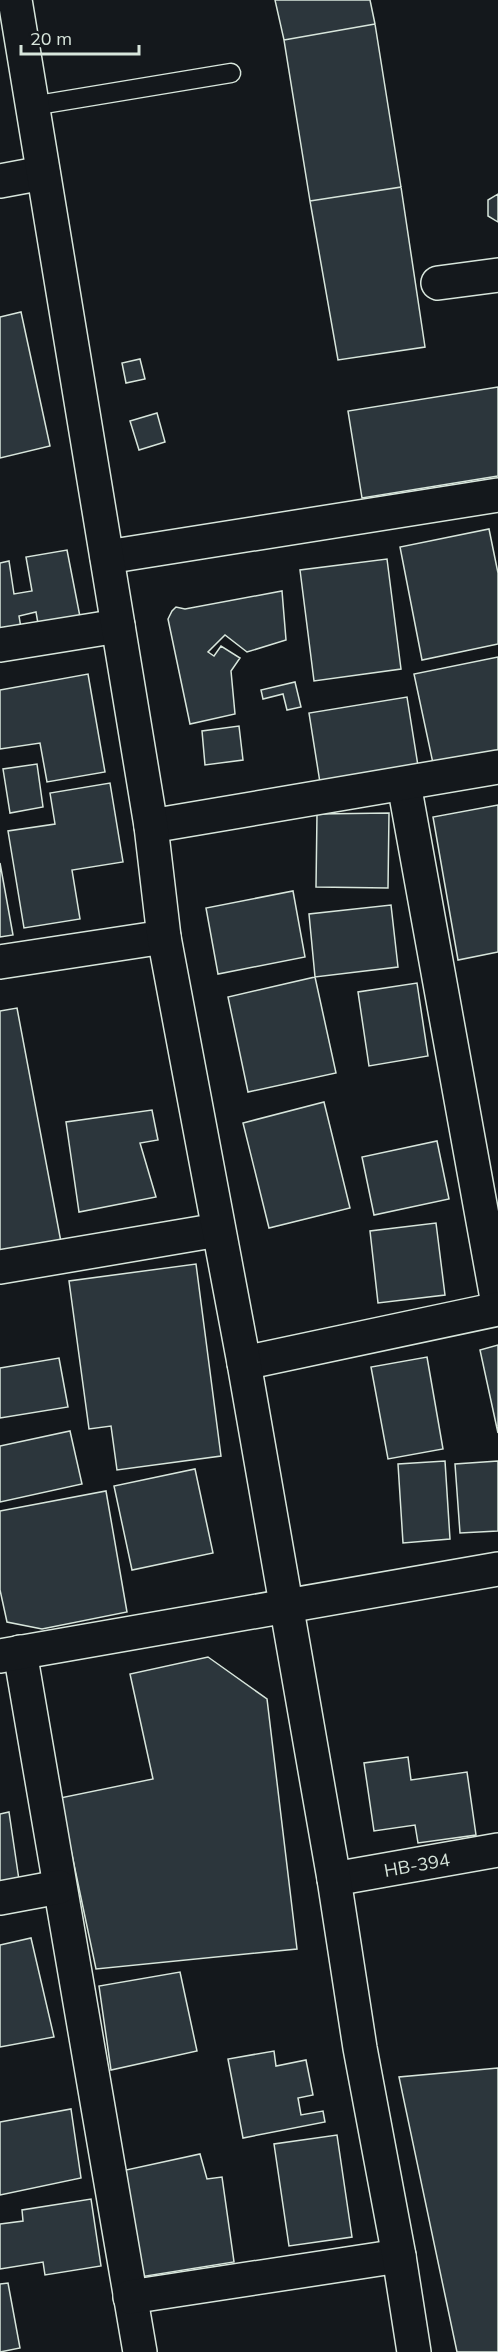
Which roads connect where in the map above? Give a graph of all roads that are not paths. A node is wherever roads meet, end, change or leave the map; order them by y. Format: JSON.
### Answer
{"nodes":[{"id":1,"x":15,"y":0,"type":"edge"},
{"id":2,"x":231,"y":73,"type":"dead end"},
{"id":3,"x":32,"y":106,"type":"junction"},
{"id":4,"x":43,"y":173,"type":"junction"},
{"id":5,"x":0,"y":181,"type":"edge"},
{"id":6,"x":498,"y":275,"type":"edge"},
{"id":7,"x":438,"y":283,"type":"dead end"},
{"id":8,"x":498,"y":495,"type":"edge"},
{"id":9,"x":107,"y":556,"type":"junction"},
{"id":10,"x":118,"y":626,"type":"junction"},
{"id":11,"x":0,"y":645,"type":"edge"},
{"id":12,"x":498,"y":767,"type":"edge"},
{"id":13,"x":404,"y":784,"type":"junction"},
{"id":14,"x":151,"y":826,"type":"junction"},
{"id":15,"x":164,"y":937,"type":"junction"},
{"id":16,"x":0,"y":962,"type":"edge"},
{"id":17,"x":218,"y":1230,"type":"junction"},
{"id":18,"x":0,"y":1267,"type":"edge"},
{"id":19,"x":498,"y":1306,"type":"edge"},
{"id":20,"x":244,"y":1363,"type":"junction"},
{"id":21,"x":498,"y":1569,"type":"edge"},
{"id":22,"x":285,"y":1607,"type":"junction"},
{"id":23,"x":10,"y":1654,"type":"edge"},
{"id":24,"x":498,"y":1850,"type":"edge"},
{"id":25,"x":334,"y":1879,"type":"junction"},
{"id":26,"x":59,"y":1887,"type":"junction"},
{"id":27,"x":0,"y":1898,"type":"edge"},
{"id":28,"x":399,"y":2256,"type":"junction"},
{"id":29,"x":130,"y":2297,"type":"junction"},
{"id":30,"x":140,"y":2352,"type":"edge"},
{"id":31,"x":414,"y":2352,"type":"edge"}],
"edges":[{"from":1,"to":3,"type":"street"},
{"from":2,"to":3,"type":"lane"},
{"from":3,"to":4,"type":"street"},
{"from":4,"to":5,"type":"street"},
{"from":4,"to":9,"type":"street"},
{"from":6,"to":7,"type":"street"},
{"from":8,"to":9,"type":"street"},
{"from":9,"to":10,"type":"street"},
{"from":10,"to":11,"type":"street"},
{"from":10,"to":14,"type":"street"},
{"from":12,"to":13,"type":"street"},
{"from":13,"to":14,"type":"street"},
{"from":13,"to":19,"type":"street"},
{"from":14,"to":15,"type":"street"},
{"from":15,"to":16,"type":"street"},
{"from":15,"to":17,"type":"street"},
{"from":17,"to":18,"type":"street"},
{"from":17,"to":20,"type":"street"},
{"from":19,"to":20,"type":"street"},
{"from":20,"to":22,"type":"street"},
{"from":21,"to":22,"type":"street"},
{"from":22,"to":23,"type":"street"},
{"from":22,"to":25,"type":"street"},
{"from":23,"to":26,"type":"street"},
{"from":24,"to":25,"type":"street","name":"HB-394"},
{"from":25,"to":28,"type":"street"},
{"from":26,"to":27,"type":"street"},
{"from":26,"to":29,"type":"street"},
{"from":28,"to":29,"type":"street"},
{"from":28,"to":31,"type":"street"},
{"from":29,"to":30,"type":"street"}]}
